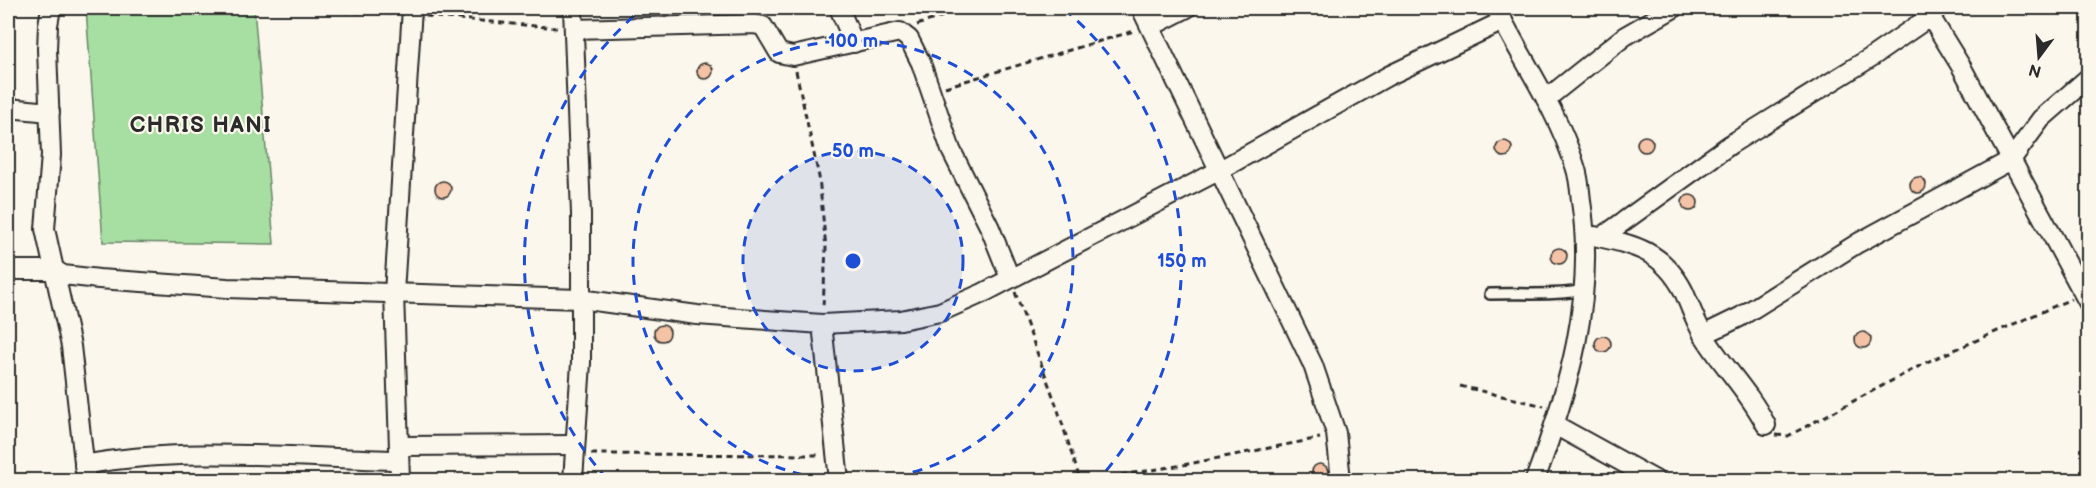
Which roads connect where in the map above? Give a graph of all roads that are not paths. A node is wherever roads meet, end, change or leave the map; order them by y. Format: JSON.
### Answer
{"nodes":[{"id":1,"x":51,"y":8,"type":"edge"},
{"id":2,"x":573,"y":8,"type":"edge"},
{"id":3,"x":839,"y":8,"type":"edge"},
{"id":4,"x":1141,"y":8,"type":"edge"},
{"id":5,"x":1187,"y":8,"type":"edge"},
{"id":6,"x":1674,"y":8,"type":"edge"},
{"id":7,"x":1931,"y":10,"type":"edge"},
{"id":8,"x":413,"y":11,"type":"edge"},
{"id":9,"x":1499,"y":14,"type":"edge"},
{"id":10,"x":1152,"y":26,"type":"junction"},
{"id":11,"x":574,"y":29,"type":"junction"},
{"id":12,"x":854,"y":43,"type":"junction"},
{"id":13,"x":2088,"y":78,"type":"edge"},
{"id":14,"x":1546,"y":99,"type":"junction"},
{"id":15,"x":8,"y":108,"type":"edge"},
{"id":16,"x":50,"y":112,"type":"junction"},
{"id":17,"x":2011,"y":160,"type":"junction"},
{"id":18,"x":1220,"y":170,"type":"junction"},
{"id":19,"x":1594,"y":236,"type":"junction"},
{"id":20,"x":8,"y":270,"type":"edge"},
{"id":21,"x":55,"y":270,"type":"junction"},
{"id":22,"x":1010,"y":278,"type":"junction"},
{"id":23,"x":1585,"y":291,"type":"junction"},
{"id":24,"x":394,"y":292,"type":"junction"},
{"id":25,"x":1490,"y":294,"type":"dead end"},
{"id":26,"x":2086,"y":298,"type":"edge"},
{"id":27,"x":580,"y":299,"type":"junction"},
{"id":28,"x":822,"y":324,"type":"junction"},
{"id":29,"x":1703,"y":335,"type":"junction"},
{"id":30,"x":1558,"y":418,"type":"junction"},
{"id":31,"x":1766,"y":424,"type":"road end"},
{"id":32,"x":573,"y":449,"type":"junction"},
{"id":33,"x":400,"y":453,"type":"junction"},
{"id":34,"x":85,"y":473,"type":"edge"},
{"id":35,"x":400,"y":480,"type":"edge"},
{"id":36,"x":573,"y":480,"type":"edge"},
{"id":37,"x":839,"y":480,"type":"edge"},
{"id":38,"x":1341,"y":480,"type":"edge"},
{"id":39,"x":1535,"y":480,"type":"edge"},
{"id":40,"x":1654,"y":480,"type":"edge"}],
"edges":[{"from":1,"to":16,"type":"street"},
{"from":2,"to":11,"type":"street"},
{"from":3,"to":12,"type":"street"},
{"from":4,"to":10,"type":"street"},
{"from":5,"to":10,"type":"street"},
{"from":6,"to":14,"type":"street"},
{"from":7,"to":17,"type":"street"},
{"from":7,"to":19,"type":"street"},
{"from":8,"to":24,"type":"street"},
{"from":9,"to":14,"type":"street"},
{"from":9,"to":18,"type":"street"},
{"from":10,"to":18,"type":"street"},
{"from":11,"to":12,"type":"street"},
{"from":11,"to":27,"type":"street"},
{"from":12,"to":22,"type":"street"},
{"from":13,"to":17,"type":"street"},
{"from":14,"to":19,"type":"street"},
{"from":15,"to":16,"type":"street"},
{"from":16,"to":21,"type":"street"},
{"from":17,"to":26,"type":"street"},
{"from":17,"to":29,"type":"street"},
{"from":18,"to":22,"type":"street"},
{"from":18,"to":38,"type":"street"},
{"from":19,"to":23,"type":"street"},
{"from":19,"to":29,"type":"street"},
{"from":20,"to":21,"type":"street"},
{"from":21,"to":24,"type":"street"},
{"from":21,"to":34,"type":"street"},
{"from":22,"to":28,"type":"street"},
{"from":23,"to":25,"type":"lane"},
{"from":23,"to":30,"type":"street"},
{"from":24,"to":27,"type":"street"},
{"from":24,"to":33,"type":"street"},
{"from":27,"to":28,"type":"street"},
{"from":27,"to":32,"type":"street"},
{"from":28,"to":37,"type":"street"},
{"from":29,"to":31,"type":"street"},
{"from":30,"to":39,"type":"street"},
{"from":30,"to":40,"type":"street"},
{"from":32,"to":33,"type":"street"},
{"from":32,"to":36,"type":"street"},
{"from":33,"to":34,"type":"street"},
{"from":33,"to":35,"type":"street"}]}
